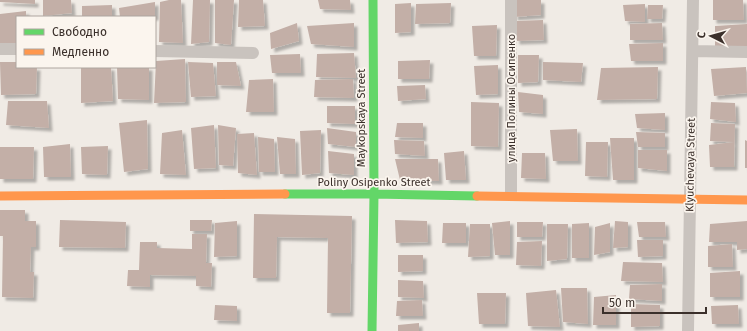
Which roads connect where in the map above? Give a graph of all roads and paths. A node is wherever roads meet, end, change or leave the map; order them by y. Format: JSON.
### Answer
{"nodes":[{"id":1,"x":373,"y":0,"type":"edge"},
{"id":2,"x":511,"y":0,"type":"edge"},
{"id":3,"x":693,"y":0,"type":"edge"},
{"id":4,"x":0,"y":49,"type":"edge"},
{"id":5,"x":16,"y":49,"type":"edge"},
{"id":6,"x":156,"y":51,"type":"edge"},
{"id":7,"x":693,"y":51,"type":"junction"},
{"id":8,"x":747,"y":52,"type":"edge"},
{"id":9,"x":253,"y":53,"type":"dead end"},
{"id":10,"x":374,"y":194,"type":"junction"},
{"id":11,"x":0,"y":196,"type":"edge"},
{"id":12,"x":511,"y":196,"type":"junction"},
{"id":13,"x":690,"y":199,"type":"junction"},
{"id":14,"x":747,"y":200,"type":"edge"},
{"id":15,"x":372,"y":331,"type":"edge"},
{"id":16,"x":688,"y":331,"type":"edge"}],
"edges":[{"from":1,"to":10,"type":"street","name":"Maykopskaya Street"},
{"from":2,"to":12,"type":"street","name":"улица Полины Осипенко"},
{"from":3,"to":7,"type":"street","name":"Klyuchevaya Street"},
{"from":4,"to":5,"type":"street"},
{"from":6,"to":9,"type":"street"},
{"from":7,"to":8,"type":"street"},
{"from":7,"to":13,"type":"street","name":"Klyuchevaya Street"},
{"from":10,"to":11,"type":"street","name":"Poliny Osipenko Street"},
{"from":10,"to":12,"type":"street","name":"Poliny Osipenko Street"},
{"from":10,"to":15,"type":"street","name":"Maykopskaya Street"},
{"from":12,"to":13,"type":"street","name":"Poliny Osipenko Street"},
{"from":13,"to":14,"type":"street","name":"Poliny Osipenko Street"},
{"from":13,"to":16,"type":"street","name":"Klyuchevaya Street"}]}
